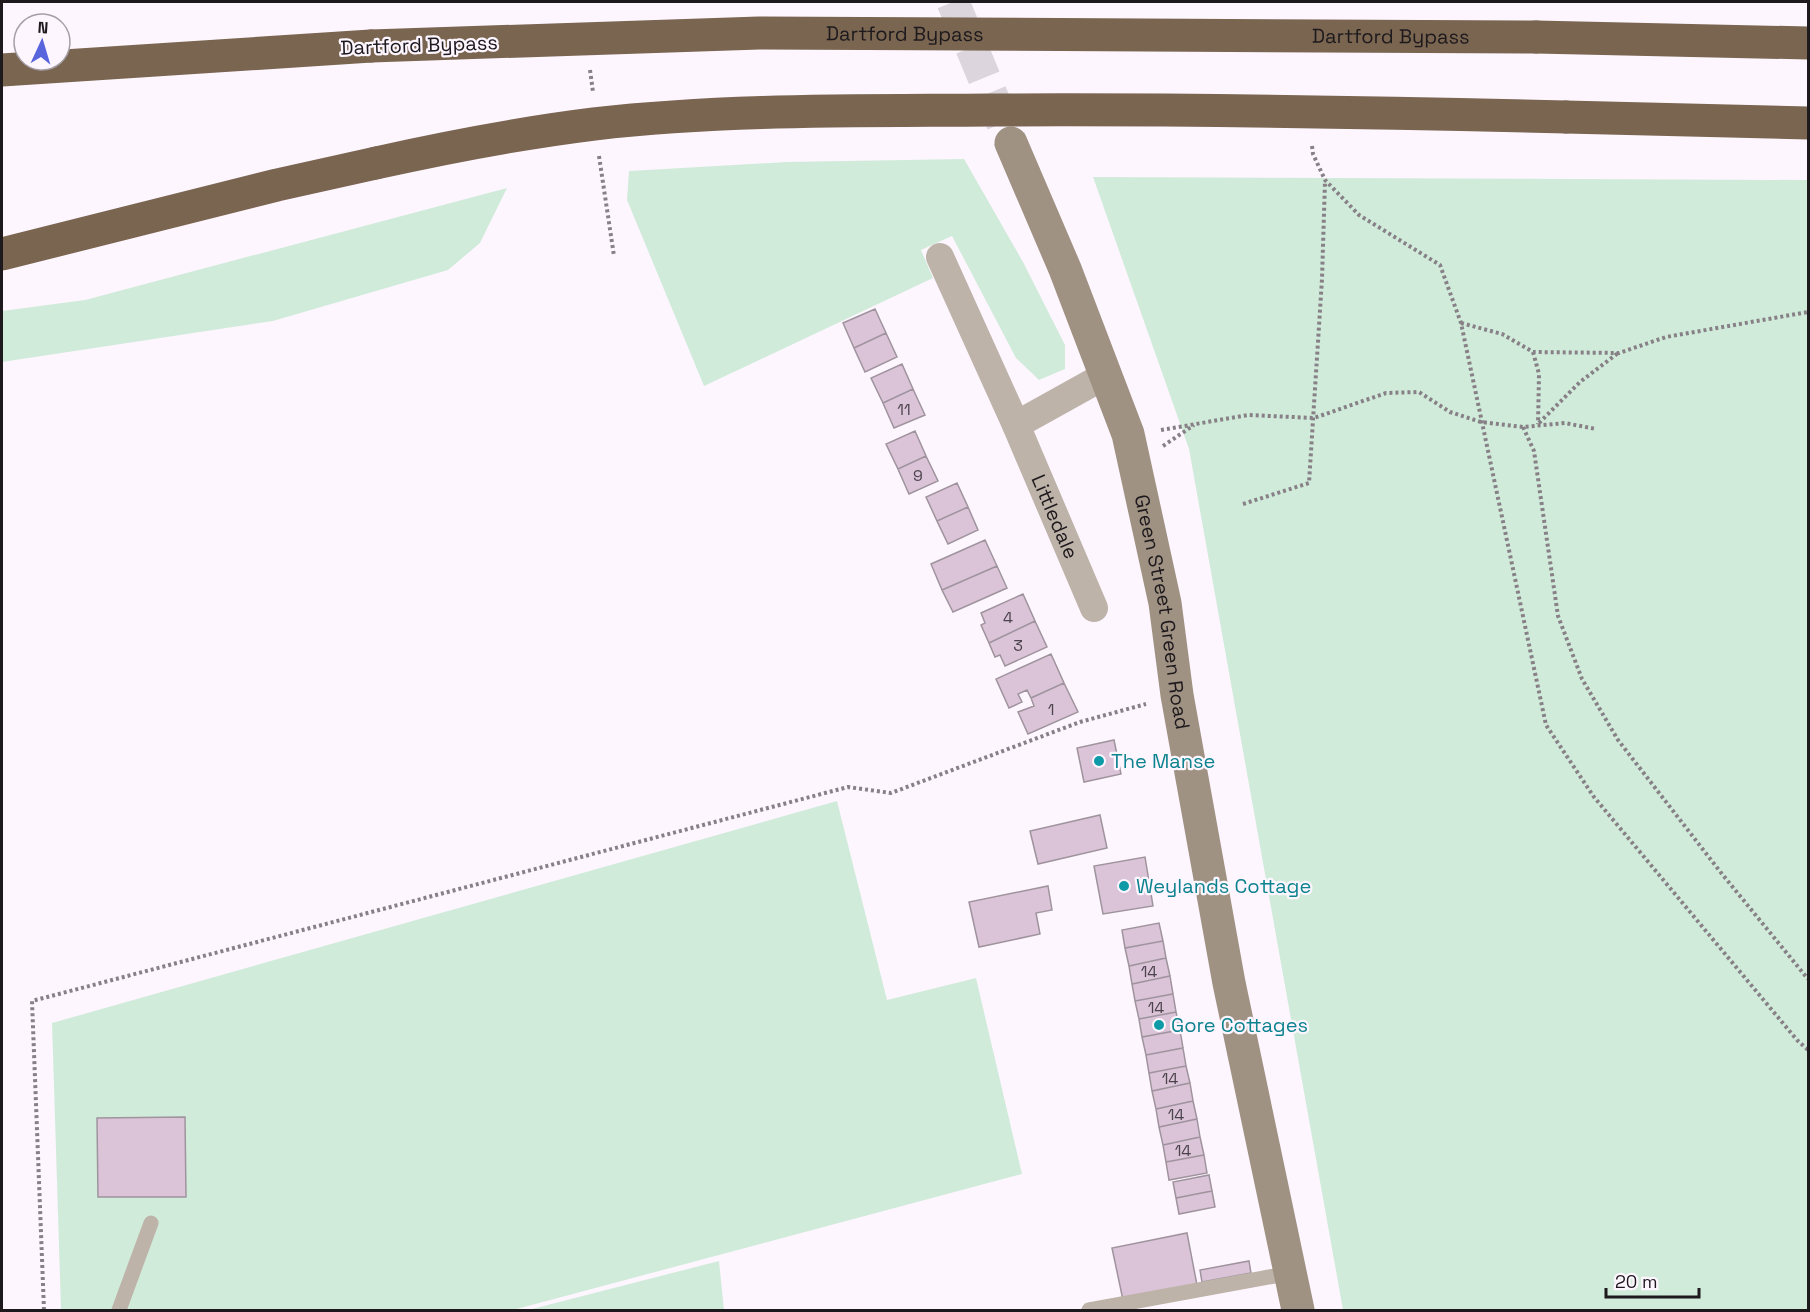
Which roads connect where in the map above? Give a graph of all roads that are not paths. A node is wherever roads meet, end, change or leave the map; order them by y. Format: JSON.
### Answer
{"nodes":[{"id":1,"x":1809,"y":43,"type":"edge"},
{"id":2,"x":2,"y":70,"type":"edge"},
{"id":3,"x":1809,"y":123,"type":"edge"},
{"id":4,"x":1011,"y":143,"type":"tunnel mouth"},
{"id":5,"x":2,"y":254,"type":"edge"},
{"id":6,"x":940,"y":257,"type":"dead end"},
{"id":7,"x":1106,"y":375,"type":"junction"},
{"id":8,"x":1016,"y":425,"type":"junction"},
{"id":9,"x":1094,"y":608,"type":"dead end"},
{"id":10,"x":151,"y":1223,"type":"dead end"},
{"id":11,"x":1291,"y":1273,"type":"junction"},
{"id":12,"x":119,"y":1311,"type":"edge"},
{"id":13,"x":1089,"y":1311,"type":"edge"},
{"id":14,"x":1298,"y":1311,"type":"edge"}],
"edges":[{"from":1,"to":2,"type":"highway","name":"Dartford Bypass","bridge":true},
{"from":3,"to":5,"type":"highway","bridge":true},
{"from":4,"to":7,"type":"main road","name":"Green Street Green Road"},
{"from":6,"to":8,"type":"street","name":"Littledale"},
{"from":7,"to":8,"type":"street"},
{"from":7,"to":11,"type":"main road","name":"Green Street Green Road"},
{"from":8,"to":9,"type":"street","name":"Littledale"},
{"from":10,"to":12,"type":"lane"},
{"from":11,"to":13,"type":"lane"},
{"from":11,"to":14,"type":"main road","name":"Green Street Green Road"}]}
